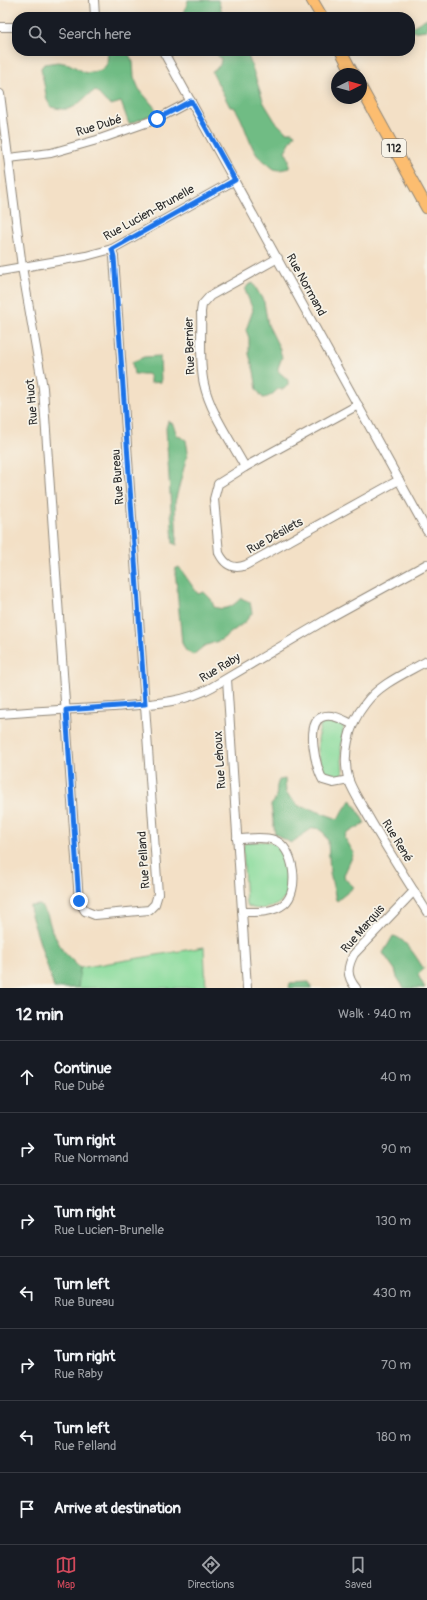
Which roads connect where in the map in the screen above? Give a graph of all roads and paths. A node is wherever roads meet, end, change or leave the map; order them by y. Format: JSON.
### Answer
{"nodes":[{"id":1,"x":94,"y":0,"type":"edge"},
{"id":2,"x":312,"y":0,"type":"edge"},
{"id":3,"x":95,"y":12,"type":"edge"},
{"id":4,"x":319,"y":12,"type":"edge"},
{"id":5,"x":0,"y":27,"type":"edge"},
{"id":6,"x":12,"y":27,"type":"edge"},
{"id":7,"x":166,"y":56,"type":"edge"},
{"id":8,"x":344,"y":56,"type":"edge"},
{"id":9,"x":350,"y":68,"type":"edge"},
{"id":10,"x":0,"y":94,"type":"edge"},
{"id":11,"x":367,"y":99,"type":"edge"},
{"id":12,"x":191,"y":101,"type":"junction"},
{"id":13,"x":9,"y":158,"type":"junction"},
{"id":14,"x":235,"y":180,"type":"junction"},
{"id":15,"x":427,"y":208,"type":"edge"},
{"id":16,"x":112,"y":249,"type":"junction"},
{"id":17,"x":278,"y":258,"type":"junction"},
{"id":18,"x":22,"y":267,"type":"junction"},
{"id":19,"x":0,"y":271,"type":"edge"},
{"id":20,"x":358,"y":405,"type":"junction"},
{"id":21,"x":245,"y":467,"type":"junction"},
{"id":22,"x":399,"y":480,"type":"junction"},
{"id":23,"x":427,"y":531,"type":"edge"},
{"id":24,"x":427,"y":564,"type":"edge"},
{"id":25,"x":427,"y":661,"type":"edge"},
{"id":26,"x":227,"y":679,"type":"junction"},
{"id":27,"x":145,"y":704,"type":"junction"},
{"id":28,"x":66,"y":710,"type":"junction"},
{"id":29,"x":0,"y":714,"type":"edge"},
{"id":30,"x":352,"y":724,"type":"junction"},
{"id":31,"x":349,"y":780,"type":"junction"},
{"id":32,"x":237,"y":839,"type":"junction"},
{"id":33,"x":414,"y":891,"type":"junction"},
{"id":34,"x":243,"y":912,"type":"junction"},
{"id":35,"x":427,"y":912,"type":"edge"},
{"id":36,"x":247,"y":988,"type":"edge"},
{"id":37,"x":356,"y":988,"type":"edge"}],
"edges":[{"from":1,"to":3,"type":"street"},
{"from":2,"to":4,"type":"main road"},
{"from":5,"to":6,"type":"street"},
{"from":7,"to":12,"type":"street","name":"Rue Normand"},
{"from":8,"to":9,"type":"main road"},
{"from":10,"to":13,"type":"street","name":"Rue Huot"},
{"from":11,"to":15,"type":"main road","number":"112"},
{"from":12,"to":13,"type":"street","name":"Rue Dubé"},
{"from":12,"to":14,"type":"street","name":"Rue Normand"},
{"from":13,"to":18,"type":"street","name":"Rue Huot"},
{"from":14,"to":16,"type":"street","name":"Rue Lucien-Brunelle"},
{"from":14,"to":17,"type":"street","name":"Rue Normand"},
{"from":16,"to":18,"type":"street","name":"Rue Lucien-Brunelle"},
{"from":16,"to":27,"type":"street","name":"Rue Bureau"},
{"from":17,"to":20,"type":"street","name":"Rue Normand"},
{"from":17,"to":21,"type":"street","name":"Rue Bernier"},
{"from":18,"to":19,"type":"street","name":"Rue Lucien-Brunelle"},
{"from":18,"to":28,"type":"street","name":"Rue Huot"},
{"from":20,"to":21,"type":"street","name":"Rue Désilets"},
{"from":20,"to":22,"type":"street","name":"Rue Normand"},
{"from":21,"to":22,"type":"street","name":"Rue Désilets"},
{"from":22,"to":23,"type":"street","name":"Rue Normand"},
{"from":24,"to":26,"type":"street","name":"Rue Raby"},
{"from":25,"to":30,"type":"street","name":"Rue René"},
{"from":26,"to":27,"type":"street","name":"Rue Raby"},
{"from":26,"to":32,"type":"street","name":"Rue Lehoux"},
{"from":27,"to":28,"type":"street","name":"Rue Raby"},
{"from":27,"to":28,"type":"street","name":"Rue Pelland"},
{"from":28,"to":29,"type":"street","name":"Rue Raby"},
{"from":30,"to":31,"type":"street","name":"Rue René"},
{"from":30,"to":31,"type":"street"},
{"from":31,"to":33,"type":"street","name":"Rue René"},
{"from":32,"to":34,"type":"street","name":"Rue Lehoux"},
{"from":32,"to":34,"type":"street"},
{"from":33,"to":35,"type":"street","name":"Rue René"},
{"from":33,"to":37,"type":"street","name":"Rue Marquis"},
{"from":34,"to":36,"type":"street","name":"Rue Lehoux"}]}
